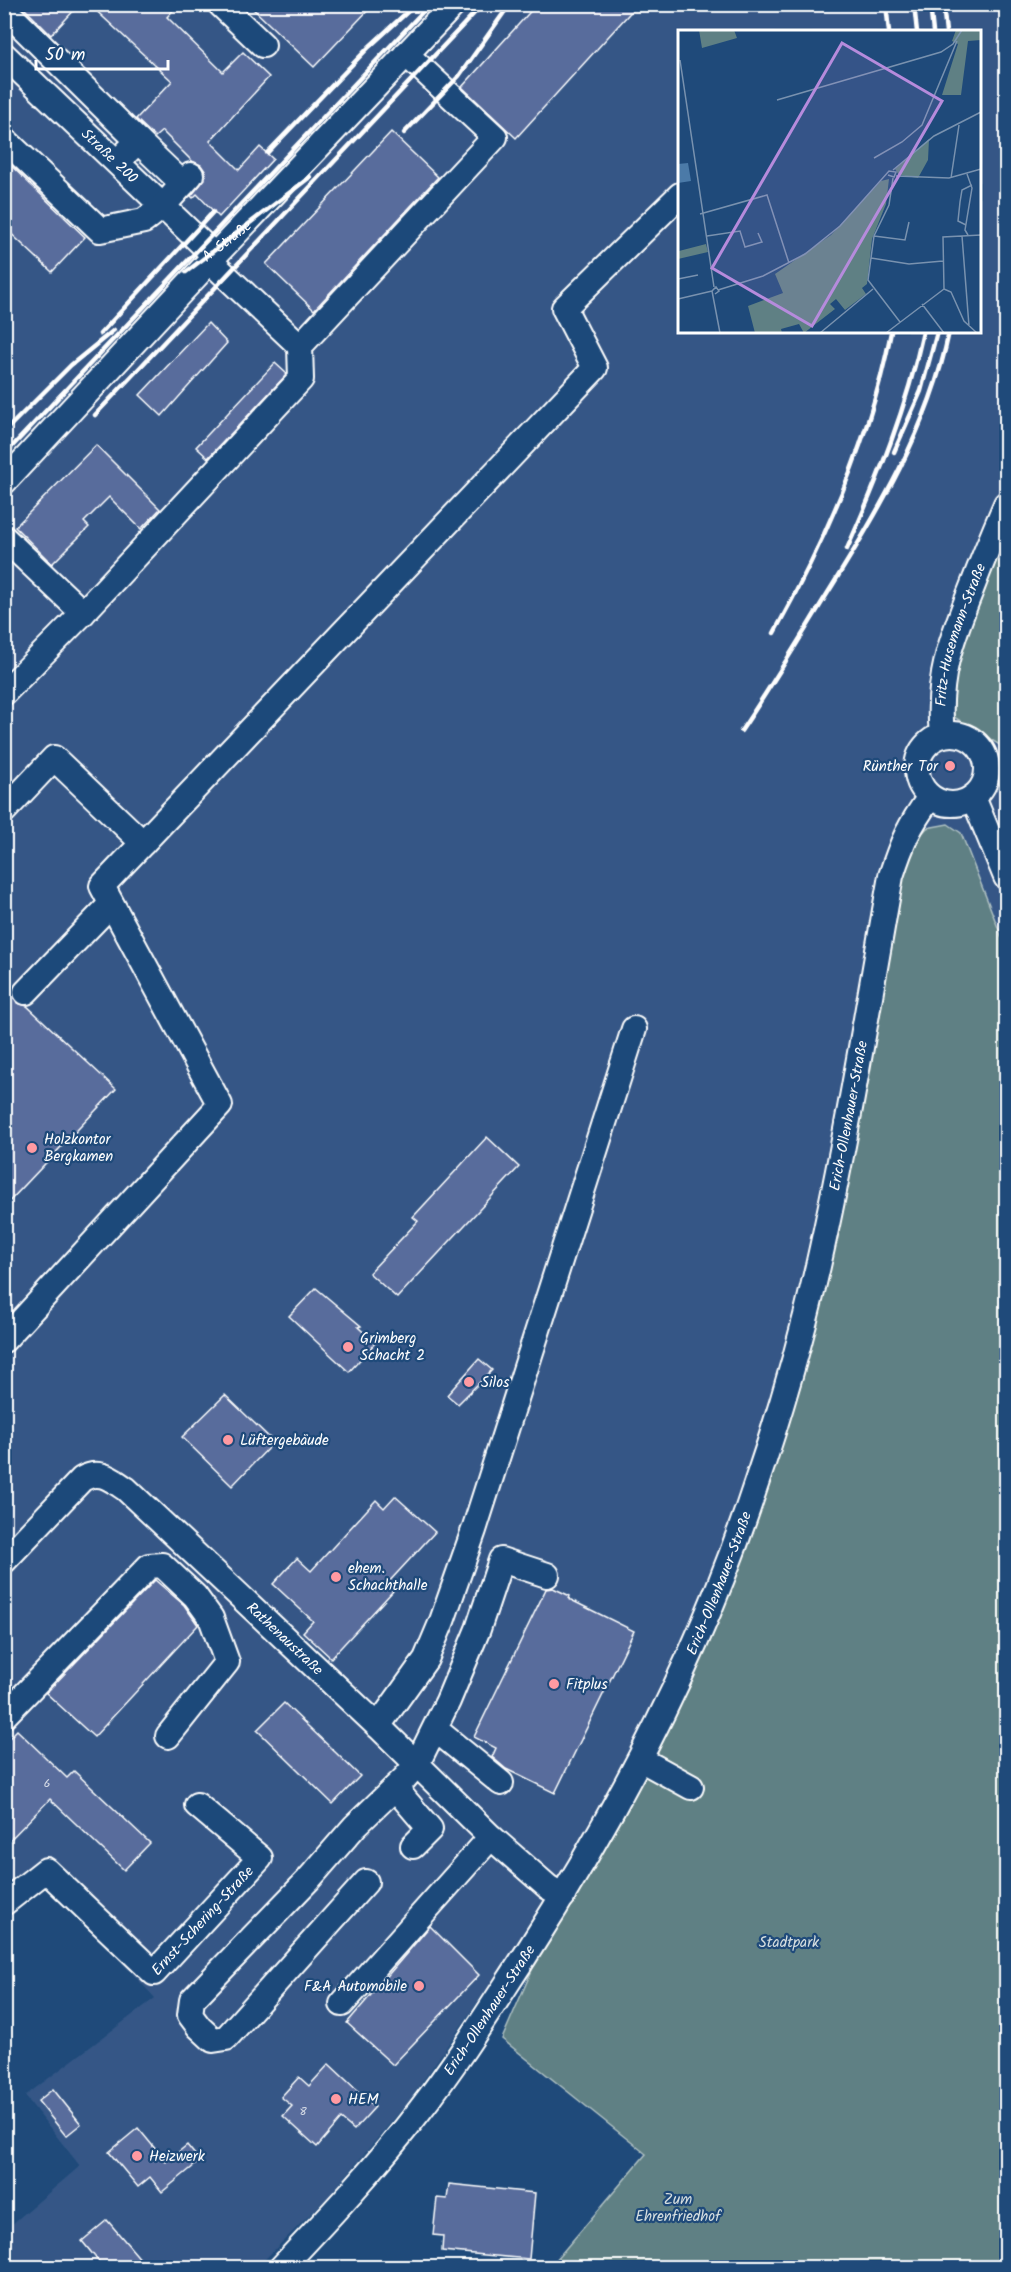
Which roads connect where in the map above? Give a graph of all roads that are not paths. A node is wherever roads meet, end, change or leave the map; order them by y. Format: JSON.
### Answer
{"nodes":[{"id":1,"x":220,"y":4,"type":"edge"},
{"id":2,"x":454,"y":4,"type":"edge"},
{"id":3,"x":4,"y":9,"type":"edge"},
{"id":4,"x":263,"y":45,"type":"dead end"},
{"id":5,"x":406,"y":54,"type":"junction"},
{"id":6,"x":4,"y":56,"type":"edge"},
{"id":7,"x":4,"y":139,"type":"edge"},
{"id":8,"x":138,"y":141,"type":"junction"},
{"id":9,"x":117,"y":163,"type":"junction"},
{"id":10,"x":678,"y":197,"type":"edge"},
{"id":11,"x":162,"y":206,"type":"junction"},
{"id":12,"x":212,"y":258,"type":"junction"},
{"id":13,"x":300,"y":346,"type":"junction"},
{"id":14,"x":4,"y":483,"type":"edge"},
{"id":15,"x":1006,"y":504,"type":"edge"},
{"id":16,"x":4,"y":538,"type":"edge"},
{"id":17,"x":83,"y":613,"type":"junction"},
{"id":18,"x":4,"y":693,"type":"edge"},
{"id":19,"x":942,"y":734,"type":"junction"},
{"id":20,"x":997,"y":769,"type":"edge"},
{"id":21,"x":930,"y":797,"type":"junction"},
{"id":22,"x":974,"y":797,"type":"junction"},
{"id":23,"x":4,"y":811,"type":"edge"},
{"id":24,"x":143,"y":843,"type":"junction"},
{"id":25,"x":1006,"y":877,"type":"edge"},
{"id":26,"x":111,"y":904,"type":"junction"},
{"id":27,"x":26,"y":992,"type":"dead end"},
{"id":28,"x":634,"y":1029,"type":"dead end"},
{"id":29,"x":4,"y":1340,"type":"edge"},
{"id":30,"x":4,"y":1561,"type":"edge"},
{"id":31,"x":548,"y":1575,"type":"dead end"},
{"id":32,"x":4,"y":1716,"type":"edge"},
{"id":33,"x":378,"y":1726,"type":"junction"},
{"id":34,"x":435,"y":1729,"type":"junction"},
{"id":35,"x":168,"y":1736,"type":"dead end"},
{"id":36,"x":640,"y":1759,"type":"junction"},
{"id":37,"x":417,"y":1764,"type":"junction"},
{"id":38,"x":501,"y":1783,"type":"dead end"},
{"id":39,"x":691,"y":1787,"type":"dead end"},
{"id":40,"x":395,"y":1788,"type":"junction"},
{"id":41,"x":197,"y":1805,"type":"dead end"},
{"id":42,"x":491,"y":1837,"type":"junction"},
{"id":43,"x":413,"y":1846,"type":"dead end"},
{"id":44,"x":366,"y":1882,"type":"dead end"},
{"id":45,"x":563,"y":1896,"type":"junction"},
{"id":46,"x":4,"y":1902,"type":"edge"},
{"id":47,"x":342,"y":2004,"type":"dead end"},
{"id":48,"x":281,"y":2268,"type":"edge"}],
"edges":[{"from":1,"to":4,"type":"street"},
{"from":2,"to":5,"type":"street","name":"A-Straße"},
{"from":3,"to":8,"type":"street"},
{"from":5,"to":12,"type":"street","name":"A-Straße"},
{"from":5,"to":13,"type":"street"},
{"from":6,"to":9,"type":"street","name":"Straße 200"},
{"from":7,"to":11,"type":"street"},
{"from":8,"to":9,"type":"street"},
{"from":8,"to":11,"type":"street"},
{"from":9,"to":11,"type":"street","name":"Straße 200"},
{"from":10,"to":24,"type":"street"},
{"from":11,"to":12,"type":"street","name":"Straße 200"},
{"from":12,"to":13,"type":"street","name":"Straße 200"},
{"from":12,"to":14,"type":"street","name":"A-Straße"},
{"from":13,"to":17,"type":"street"},
{"from":15,"to":19,"type":"street","name":"Fritz-Husemann-Straße"},
{"from":16,"to":17,"type":"street"},
{"from":17,"to":18,"type":"street"},
{"from":19,"to":20,"type":"street"},
{"from":19,"to":21,"type":"street"},
{"from":20,"to":22,"type":"street"},
{"from":21,"to":22,"type":"street"},
{"from":21,"to":36,"type":"street","name":"Erich-Ollenhauer-Straße"},
{"from":22,"to":25,"type":"street"},
{"from":23,"to":24,"type":"street"},
{"from":24,"to":26,"type":"street"},
{"from":26,"to":27,"type":"street"},
{"from":26,"to":29,"type":"street"},
{"from":28,"to":33,"type":"street"},
{"from":30,"to":33,"type":"street","name":"Rathenaustraße"},
{"from":31,"to":34,"type":"street"},
{"from":32,"to":35,"type":"street"},
{"from":33,"to":37,"type":"street","name":"Rathenaustraße"},
{"from":34,"to":37,"type":"street"},
{"from":34,"to":38,"type":"street"},
{"from":36,"to":39,"type":"street"},
{"from":36,"to":45,"type":"street","name":"Erich-Ollenhauer-Straße"},
{"from":37,"to":40,"type":"street"},
{"from":37,"to":42,"type":"street","name":"Rathenaustraße"},
{"from":40,"to":43,"type":"street"},
{"from":40,"to":44,"type":"street"},
{"from":41,"to":46,"type":"street","name":"Ernst-Schering-Straße"},
{"from":42,"to":45,"type":"street","name":"Rathenaustraße"},
{"from":42,"to":47,"type":"street"},
{"from":45,"to":48,"type":"street","name":"Erich-Ollenhauer-Straße"}]}
